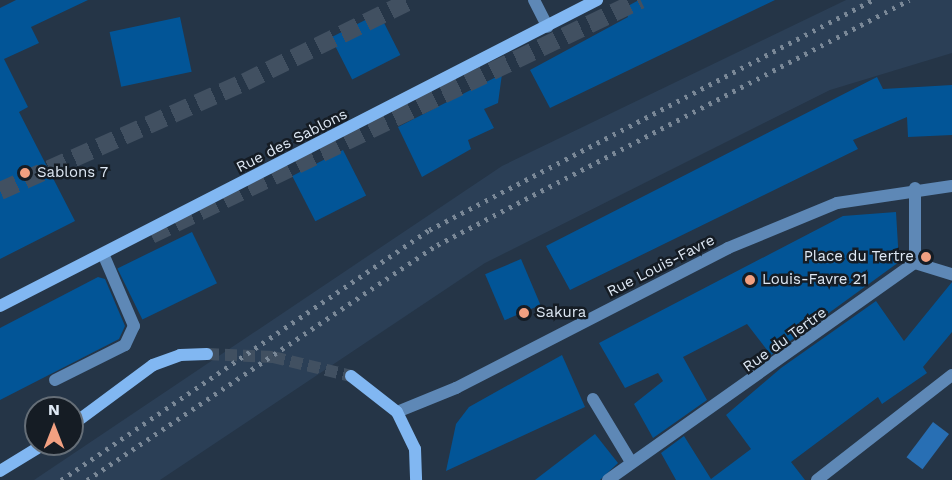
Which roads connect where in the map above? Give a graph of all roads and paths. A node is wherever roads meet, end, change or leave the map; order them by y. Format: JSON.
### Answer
{"nodes":[{"id":1,"x":534,"y":0,"type":"edge"},
{"id":2,"x":597,"y":0,"type":"edge"},
{"id":3,"x":548,"y":27,"type":"junction"},
{"id":4,"x":952,"y":186,"type":"edge"},
{"id":5,"x":915,"y":188,"type":"junction"},
{"id":6,"x":104,"y":256,"type":"junction"},
{"id":7,"x":915,"y":263,"type":"junction"},
{"id":8,"x":952,"y":274,"type":"edge"},
{"id":9,"x":0,"y":306,"type":"edge"},
{"id":10,"x":207,"y":354,"type":"tunnel mouth"},
{"id":11,"x":952,"y":375,"type":"edge"},
{"id":12,"x":351,"y":376,"type":"tunnel mouth"},
{"id":13,"x":55,"y":380,"type":"dead end"},
{"id":14,"x":593,"y":399,"type":"dead end"},
{"id":15,"x":397,"y":412,"type":"junction"},
{"id":16,"x":84,"y":416,"type":"edge"},
{"id":17,"x":24,"y":456,"type":"edge"},
{"id":18,"x":631,"y":462,"type":"junction"},
{"id":19,"x":0,"y":471,"type":"edge"},
{"id":20,"x":416,"y":480,"type":"edge"},
{"id":21,"x":608,"y":480,"type":"edge"},
{"id":22,"x":817,"y":480,"type":"edge"}],
"edges":[{"from":1,"to":3,"type":"street"},
{"from":2,"to":3,"type":"main road","name":"Rue des Sablons"},
{"from":3,"to":6,"type":"main road","name":"Rue des Sablons"},
{"from":4,"to":5,"type":"street","name":"Rue Louis-Favre"},
{"from":5,"to":7,"type":"street"},
{"from":5,"to":15,"type":"street","name":"Rue Louis-Favre"},
{"from":6,"to":9,"type":"main road","name":"Rue des Sablons"},
{"from":6,"to":13,"type":"street"},
{"from":7,"to":8,"type":"street"},
{"from":7,"to":18,"type":"street","name":"Rue du Tertre"},
{"from":10,"to":16,"type":"main road"},
{"from":11,"to":22,"type":"street"},
{"from":12,"to":15,"type":"main road"},
{"from":14,"to":18,"type":"street"},
{"from":15,"to":20,"type":"main road"},
{"from":17,"to":19,"type":"main road"},
{"from":18,"to":21,"type":"street","name":"Rue du Tertre"}]}
